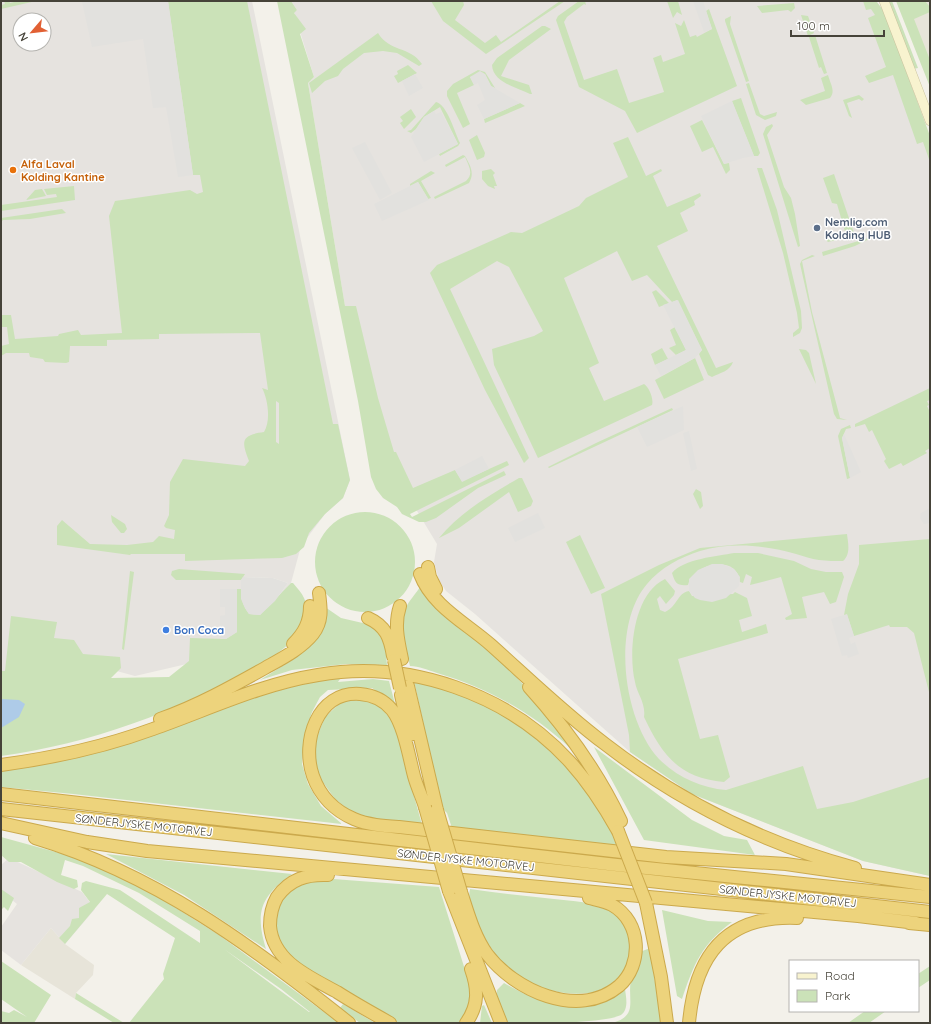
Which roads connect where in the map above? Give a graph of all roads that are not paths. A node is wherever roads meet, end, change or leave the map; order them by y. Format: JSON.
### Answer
{"nodes":[{"id":1,"x":884,"y":1,"type":"edge"},
{"id":2,"x":930,"y":121,"type":"edge"},
{"id":3,"x":319,"y":593,"type":"dead end"},
{"id":4,"x":310,"y":606,"type":"dead end"},
{"id":5,"x":400,"y":606,"type":"dead end"},
{"id":6,"x":368,"y":618,"type":"dead end"},
{"id":7,"x":489,"y":644,"type":"junction"},
{"id":8,"x":398,"y":660,"type":"junction"},
{"id":9,"x":256,"y":673,"type":"junction"},
{"id":10,"x":533,"y":682,"type":"junction"},
{"id":11,"x":404,"y":687,"type":"junction"},
{"id":12,"x":1,"y":765,"type":"edge"},
{"id":13,"x":421,"y":793,"type":"junction"},
{"id":14,"x":1,"y":794,"type":"edge"},
{"id":15,"x":431,"y":808,"type":"junction"},
{"id":16,"x":1,"y":809,"type":"edge"},
{"id":17,"x":1,"y":823,"type":"edge"},
{"id":18,"x":1,"y":827,"type":"edge"},
{"id":19,"x":622,"y":831,"type":"junction"},
{"id":20,"x":914,"y":882,"type":"junction"},
{"id":21,"x":930,"y":885,"type":"edge"},
{"id":22,"x":531,"y":887,"type":"junction"},
{"id":23,"x":459,"y":888,"type":"junction"},
{"id":24,"x":930,"y":897,"type":"edge"},
{"id":25,"x":454,"y":906,"type":"junction"},
{"id":26,"x":930,"y":912,"type":"edge"},
{"id":27,"x":916,"y":924,"type":"junction"},
{"id":28,"x":930,"y":925,"type":"edge"},
{"id":29,"x":349,"y":1023,"type":"edge"},
{"id":30,"x":390,"y":1023,"type":"edge"},
{"id":31,"x":466,"y":1023,"type":"edge"},
{"id":32,"x":501,"y":1023,"type":"edge"},
{"id":33,"x":667,"y":1023,"type":"edge"},
{"id":34,"x":688,"y":1023,"type":"edge"}],
"edges":[{"from":1,"to":2,"type":"main road"},
{"from":3,"to":9,"type":"highway"},
{"from":4,"to":9,"type":"highway"},
{"from":5,"to":8,"type":"highway"},
{"from":6,"to":8,"type":"highway"},
{"from":7,"to":10,"type":"highway"},
{"from":7,"to":10,"type":"highway"},
{"from":7,"to":19,"type":"highway"},
{"from":8,"to":11,"type":"highway","bridge":true},
{"from":9,"to":12,"type":"highway"},
{"from":10,"to":20,"type":"highway"},
{"from":11,"to":13,"type":"highway"},
{"from":11,"to":15,"type":"highway"},
{"from":12,"to":19,"type":"highway"},
{"from":13,"to":15,"type":"highway"},
{"from":13,"to":20,"type":"highway"},
{"from":14,"to":24,"type":"highway","name":"SØNDERJYSKE MOTORVEJ"},
{"from":15,"to":23,"type":"highway","bridge":true},
{"from":16,"to":26,"type":"highway","name":"SØNDERJYSKE MOTORVEJ"},
{"from":17,"to":23,"type":"highway"},
{"from":18,"to":29,"type":"highway"},
{"from":19,"to":33,"type":"highway","bridge":true},
{"from":20,"to":21,"type":"highway"},
{"from":22,"to":23,"type":"highway"},
{"from":22,"to":23,"type":"highway"},
{"from":22,"to":27,"type":"highway"},
{"from":23,"to":25,"type":"highway"},
{"from":23,"to":30,"type":"highway"},
{"from":25,"to":31,"type":"highway"},
{"from":25,"to":32,"type":"highway"},
{"from":27,"to":28,"type":"highway"},
{"from":27,"to":34,"type":"highway"}]}
